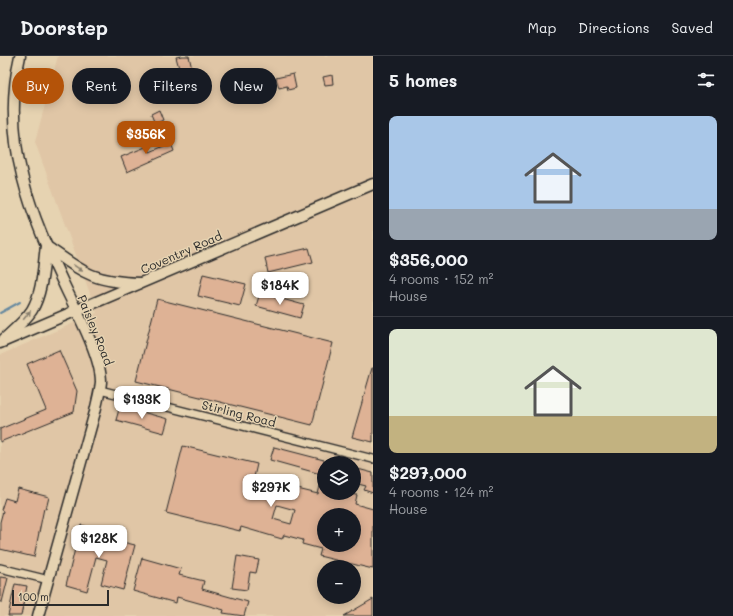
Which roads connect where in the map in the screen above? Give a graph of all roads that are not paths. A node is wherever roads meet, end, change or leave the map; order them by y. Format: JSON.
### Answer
{"nodes":[{"id":1,"x":20,"y":56,"type":"edge"},
{"id":2,"x":373,"y":184,"type":"edge"},
{"id":3,"x":46,"y":246,"type":"junction"},
{"id":4,"x":143,"y":283,"type":"junction"},
{"id":5,"x":76,"y":311,"type":"junction"},
{"id":6,"x":0,"y":343,"type":"edge"},
{"id":7,"x":100,"y":390,"type":"junction"},
{"id":8,"x":373,"y":459,"type":"edge"},
{"id":9,"x":0,"y":568,"type":"edge"},
{"id":10,"x":49,"y":580,"type":"junction"},
{"id":11,"x":38,"y":616,"type":"edge"}],
"edges":[{"from":1,"to":3,"type":"main road","name":"Paisley Road"},
{"from":2,"to":4,"type":"main road","name":"Coventry Road"},
{"from":3,"to":4,"type":"main road","one_way":true},
{"from":3,"to":5,"type":"main road","name":"Paisley Road"},
{"from":6,"to":3,"type":"main road","one_way":true},
{"from":4,"to":5,"type":"main road","name":"Coventry Road"},
{"from":5,"to":6,"type":"main road","name":"Coventry Road"},
{"from":5,"to":7,"type":"main road","name":"Paisley Road"},
{"from":7,"to":8,"type":"street","name":"Stirling Road"},
{"from":7,"to":10,"type":"main road","name":"Paisley Road"},
{"from":9,"to":10,"type":"street"},
{"from":10,"to":11,"type":"main road","name":"Paisley Road"}]}
